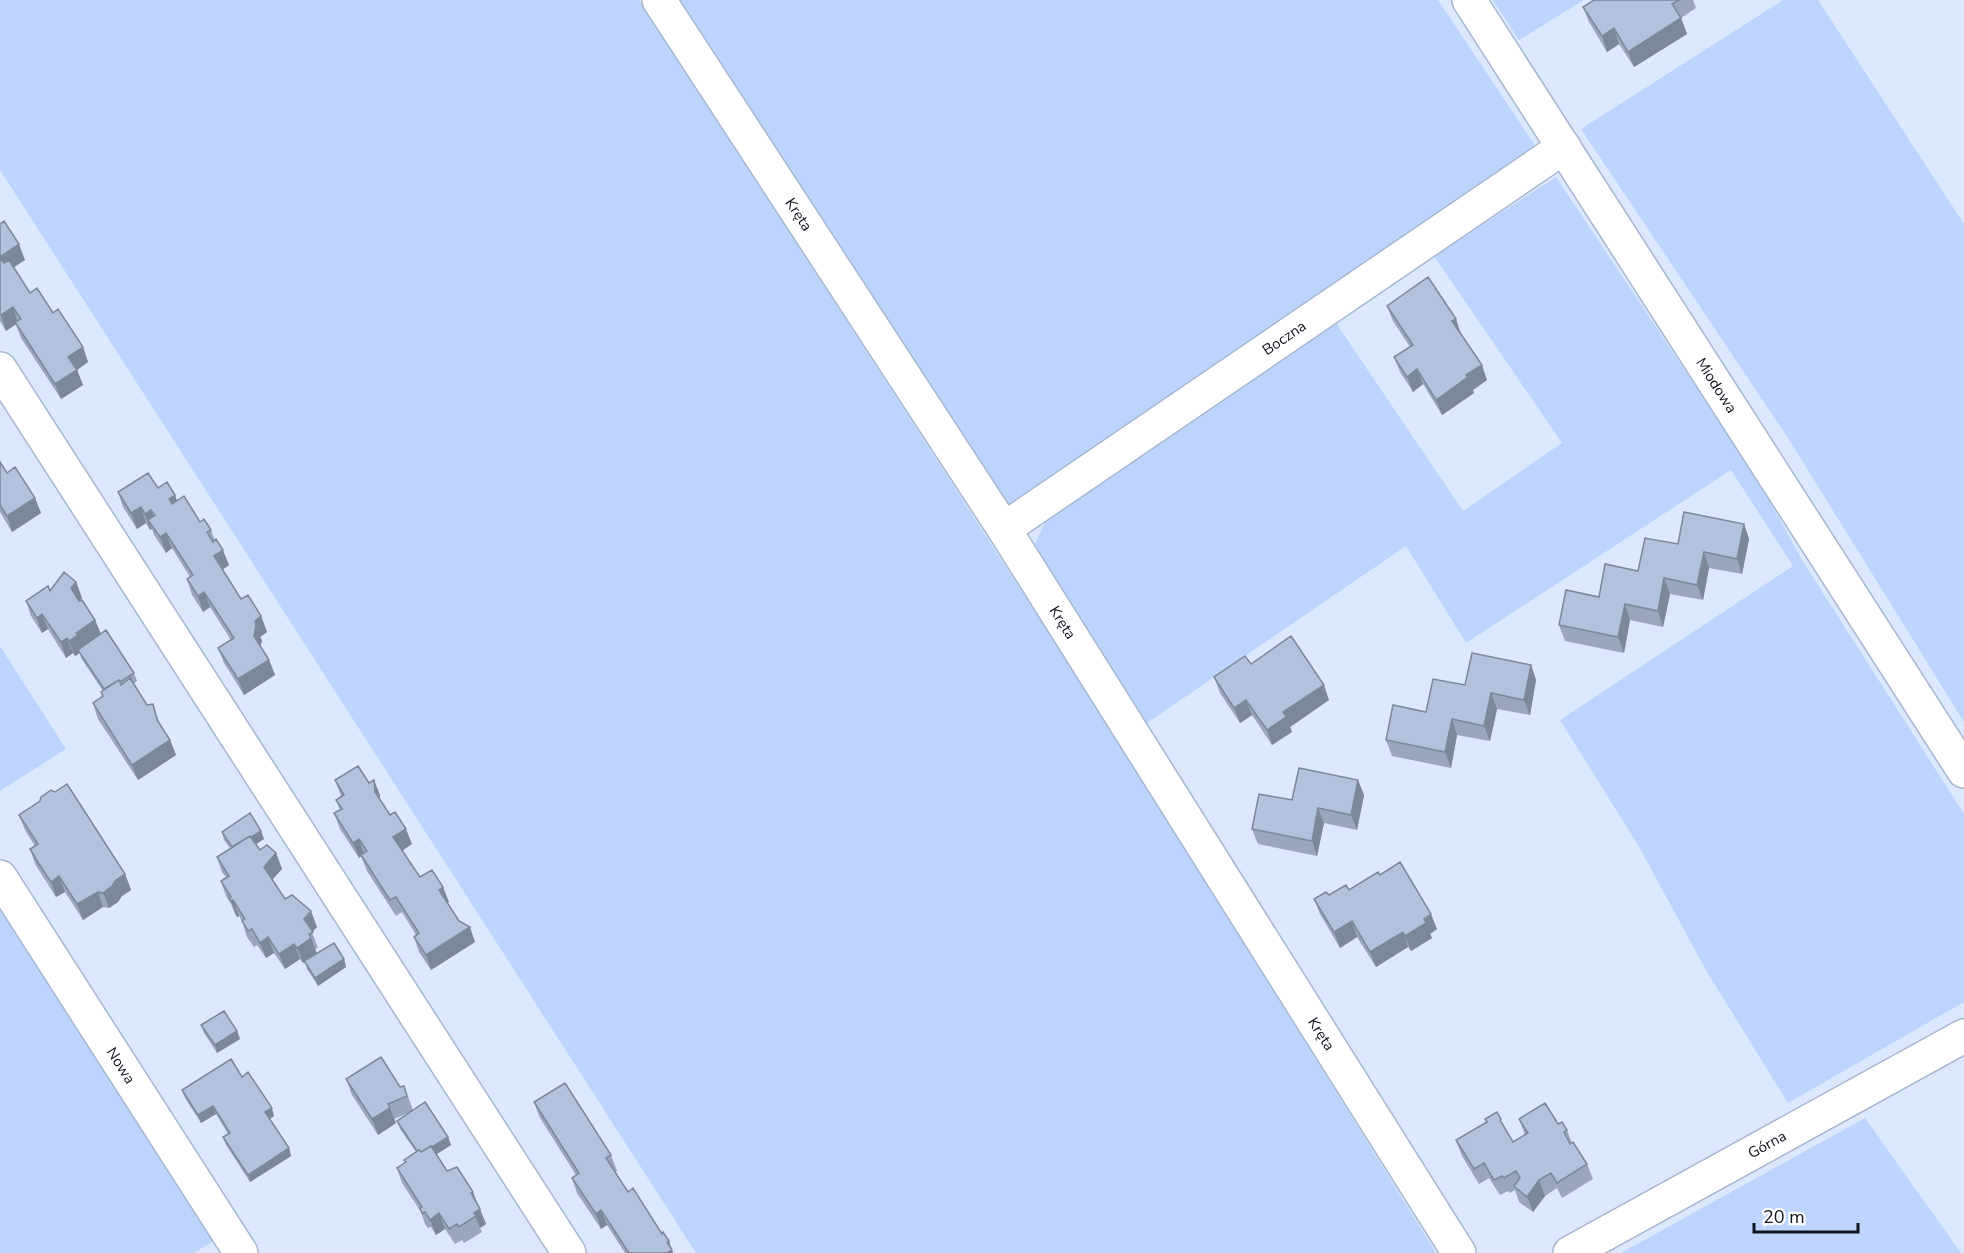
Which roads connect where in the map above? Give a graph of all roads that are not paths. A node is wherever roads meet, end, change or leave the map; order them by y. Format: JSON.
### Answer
{"nodes":[{"id":1,"x":659,"y":0,"type":"edge"},
{"id":2,"x":1469,"y":0,"type":"edge"},
{"id":3,"x":1564,"y":147,"type":"junction"},
{"id":4,"x":0,"y":369,"type":"edge"},
{"id":5,"x":1004,"y":529,"type":"junction"},
{"id":6,"x":1964,"y":771,"type":"edge"},
{"id":7,"x":0,"y":877,"type":"edge"},
{"id":8,"x":1964,"y":1036,"type":"edge"},
{"id":9,"x":241,"y":1253,"type":"edge"},
{"id":10,"x":569,"y":1253,"type":"edge"},
{"id":11,"x":1459,"y":1253,"type":"edge"},
{"id":12,"x":1570,"y":1253,"type":"edge"}],
"edges":[{"from":1,"to":5,"type":"street","name":"Kręta"},
{"from":2,"to":3,"type":"street","name":"Miodowa"},
{"from":3,"to":5,"type":"street","name":"Boczna"},
{"from":3,"to":6,"type":"street","name":"Miodowa"},
{"from":4,"to":10,"type":"street"},
{"from":5,"to":11,"type":"street","name":"Kręta"},
{"from":7,"to":9,"type":"street","name":"Nowa"},
{"from":8,"to":12,"type":"street","name":"Górna"}]}
